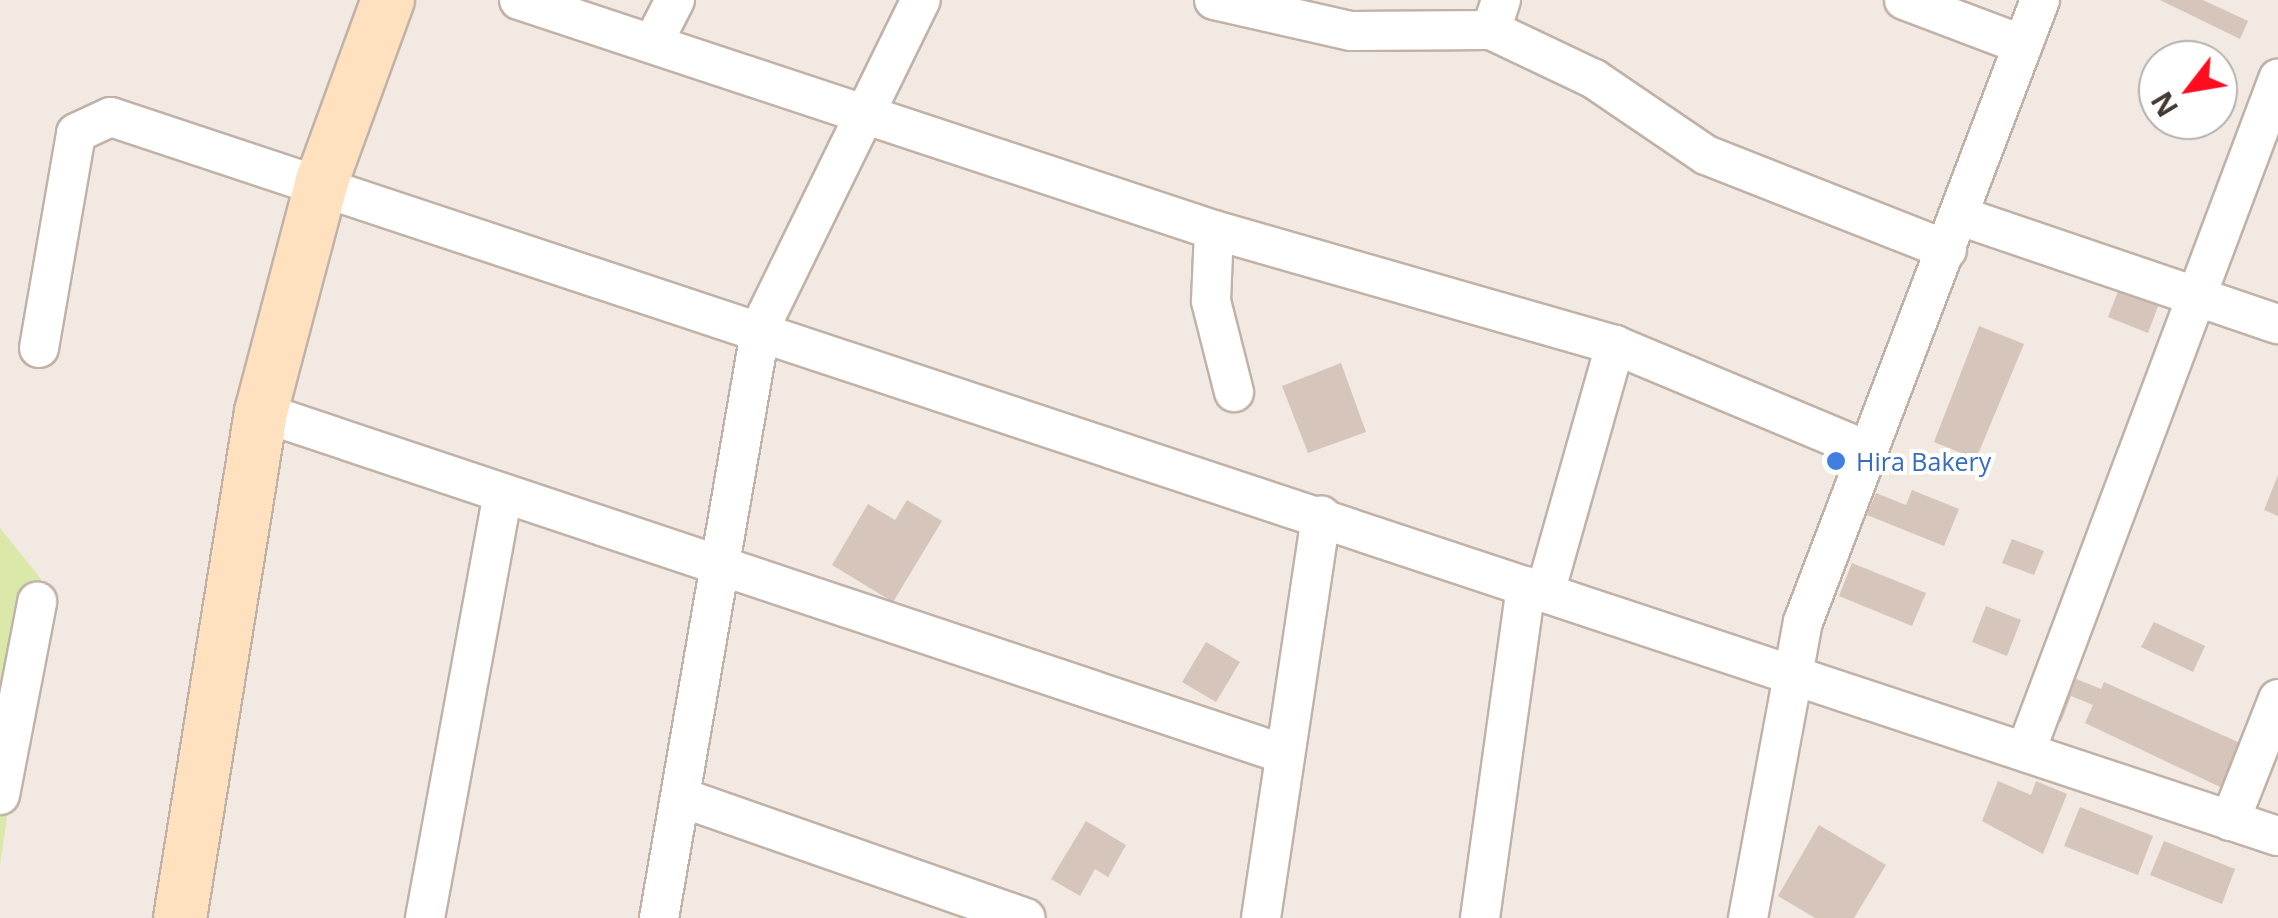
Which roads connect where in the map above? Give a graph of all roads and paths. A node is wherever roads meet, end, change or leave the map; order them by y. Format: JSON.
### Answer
{"nodes":[{"id":1,"x":388,"y":0,"type":"edge"},
{"id":2,"x":519,"y":0,"type":"edge"},
{"id":3,"x":675,"y":0,"type":"edge"},
{"id":4,"x":921,"y":0,"type":"edge"},
{"id":5,"x":1214,"y":0,"type":"edge"},
{"id":6,"x":1904,"y":0,"type":"edge"},
{"id":7,"x":2040,"y":0,"type":"edge"},
{"id":8,"x":1496,"y":15,"type":"edge"},
{"id":9,"x":655,"y":39,"type":"junction"},
{"id":10,"x":2023,"y":46,"type":"junction"},
{"id":11,"x":2278,"y":80,"type":"edge"},
{"id":12,"x":864,"y":113,"type":"junction"},
{"id":13,"x":322,"y":181,"type":"junction"},
{"id":14,"x":1214,"y":230,"type":"junction"},
{"id":15,"x":1953,"y":233,"type":"junction"},
{"id":16,"x":2193,"y":298,"type":"junction"},
{"id":17,"x":2278,"y":324,"type":"edge"},
{"id":18,"x":761,"y":326,"type":"junction"},
{"id":19,"x":1615,"y":345,"type":"junction"},
{"id":20,"x":39,"y":348,"type":"dead end"},
{"id":21,"x":1234,"y":392,"type":"dead end"},
{"id":22,"x":261,"y":412,"type":"junction"},
{"id":23,"x":1864,"y":449,"type":"junction"},
{"id":24,"x":502,"y":498,"type":"junction"},
{"id":25,"x":1322,"y":515,"type":"junction"},
{"id":26,"x":713,"y":569,"type":"junction"},
{"id":27,"x":1536,"y":589,"type":"junction"},
{"id":28,"x":37,"y":602,"type":"dead end"},
{"id":29,"x":1792,"y":672,"type":"junction"},
{"id":30,"x":2278,"y":699,"type":"edge"},
{"id":31,"x":2026,"y":748,"type":"junction"},
{"id":32,"x":1284,"y":754,"type":"junction"},
{"id":33,"x":0,"y":795,"type":"edge"},
{"id":34,"x":682,"y":798,"type":"junction"},
{"id":35,"x":2230,"y":821,"type":"junction"},
{"id":36,"x":2278,"y":836,"type":"edge"},
{"id":37,"x":180,"y":918,"type":"edge"},
{"id":38,"x":425,"y":918,"type":"edge"},
{"id":39,"x":659,"y":918,"type":"edge"},
{"id":40,"x":1026,"y":918,"type":"edge"},
{"id":41,"x":1261,"y":918,"type":"edge"},
{"id":42,"x":1480,"y":918,"type":"edge"},
{"id":43,"x":1748,"y":918,"type":"edge"}],
"edges":[{"from":1,"to":13,"type":"main road"},
{"from":2,"to":9,"type":"street"},
{"from":3,"to":9,"type":"street"},
{"from":4,"to":12,"type":"street"},
{"from":5,"to":8,"type":"street"},
{"from":6,"to":10,"type":"street"},
{"from":7,"to":10,"type":"street"},
{"from":8,"to":15,"type":"street"},
{"from":9,"to":12,"type":"street"},
{"from":10,"to":15,"type":"street"},
{"from":11,"to":16,"type":"street"},
{"from":12,"to":14,"type":"street"},
{"from":12,"to":18,"type":"street"},
{"from":13,"to":18,"type":"street"},
{"from":13,"to":20,"type":"street"},
{"from":13,"to":22,"type":"main road"},
{"from":14,"to":19,"type":"street"},
{"from":14,"to":21,"type":"street"},
{"from":15,"to":16,"type":"street"},
{"from":15,"to":23,"type":"street"},
{"from":16,"to":17,"type":"street"},
{"from":16,"to":31,"type":"street"},
{"from":18,"to":25,"type":"street"},
{"from":18,"to":26,"type":"street"},
{"from":19,"to":23,"type":"street"},
{"from":19,"to":27,"type":"street"},
{"from":22,"to":24,"type":"street"},
{"from":22,"to":37,"type":"main road"},
{"from":23,"to":29,"type":"street"},
{"from":24,"to":26,"type":"street"},
{"from":24,"to":38,"type":"street"},
{"from":25,"to":27,"type":"street"},
{"from":25,"to":32,"type":"street"},
{"from":26,"to":32,"type":"street"},
{"from":26,"to":34,"type":"street"},
{"from":27,"to":29,"type":"street"},
{"from":27,"to":42,"type":"street"},
{"from":28,"to":33,"type":"street"},
{"from":29,"to":31,"type":"street"},
{"from":29,"to":43,"type":"street"},
{"from":30,"to":35,"type":"street"},
{"from":31,"to":35,"type":"street"},
{"from":32,"to":41,"type":"street"},
{"from":34,"to":39,"type":"street"},
{"from":34,"to":40,"type":"street"},
{"from":35,"to":36,"type":"street"}]}
